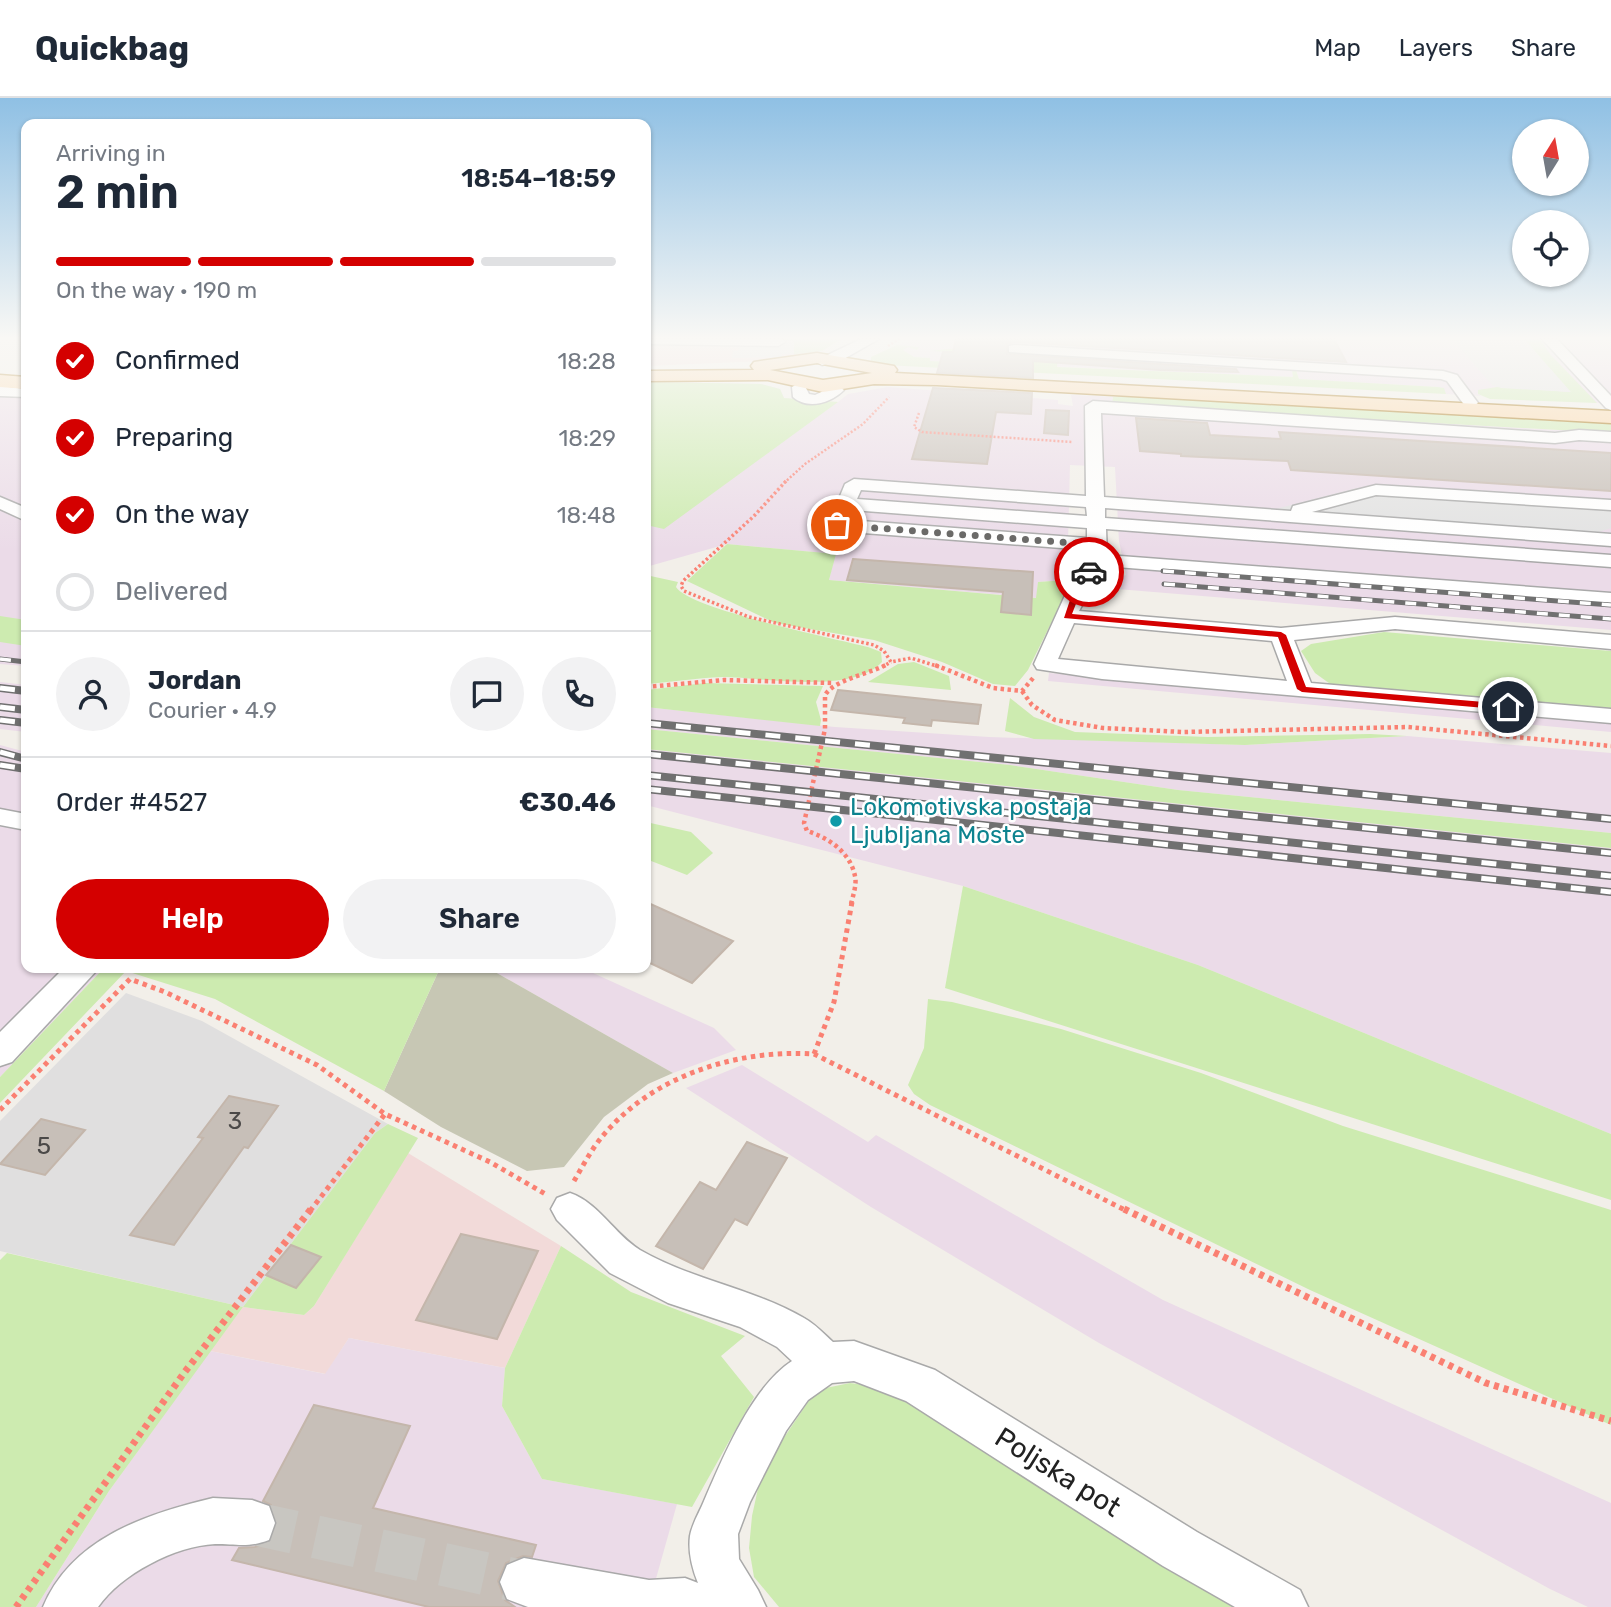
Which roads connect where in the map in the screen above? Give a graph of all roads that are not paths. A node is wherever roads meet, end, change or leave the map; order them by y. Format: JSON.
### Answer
{"nodes":[{"id":1,"x":1093,"y":409,"type":"edge"},
{"id":2,"x":1129,"y":409,"type":"edge"},
{"id":3,"x":1456,"y":409,"type":"edge"},
{"id":4,"x":1583,"y":409,"type":"edge"},
{"id":5,"x":1611,"y":411,"type":"edge"},
{"id":6,"x":1611,"y":417,"type":"edge"},
{"id":7,"x":1611,"y":437,"type":"edge"},
{"id":8,"x":0,"y":502,"type":"edge"},
{"id":9,"x":1096,"y":503,"type":"junction"},
{"id":10,"x":846,"y":504,"type":"junction"},
{"id":11,"x":1611,"y":505,"type":"edge"},
{"id":12,"x":21,"y":512,"type":"edge"},
{"id":13,"x":1277,"y":516,"type":"junction"},
{"id":14,"x":1098,"y":524,"type":"junction"},
{"id":15,"x":1611,"y":540,"type":"edge"},
{"id":16,"x":1097,"y":552,"type":"junction"},
{"id":17,"x":1611,"y":561,"type":"edge"},
{"id":18,"x":1611,"y":599,"type":"edge"},
{"id":19,"x":1067,"y":616,"type":"junction"},
{"id":20,"x":1281,"y":635,"type":"junction"},
{"id":21,"x":1611,"y":642,"type":"edge"},
{"id":22,"x":1302,"y":689,"type":"junction"},
{"id":23,"x":1611,"y":716,"type":"edge"},
{"id":24,"x":0,"y":817,"type":"edge"},
{"id":25,"x":21,"y":821,"type":"edge"},
{"id":26,"x":78,"y":973,"type":"edge"},
{"id":27,"x":0,"y":1053,"type":"edge"},
{"id":28,"x":570,"y":1209,"type":"road end"},
{"id":29,"x":825,"y":1363,"type":"junction"},
{"id":30,"x":252,"y":1523,"type":"tunnel mouth"},
{"id":31,"x":68,"y":1607,"type":"edge"},
{"id":32,"x":555,"y":1607,"type":"edge"},
{"id":33,"x":695,"y":1607,"type":"edge"},
{"id":34,"x":741,"y":1607,"type":"edge"},
{"id":35,"x":1283,"y":1607,"type":"edge"}],
"edges":[{"from":1,"to":9,"type":"street"},
{"from":2,"to":7,"type":"street"},
{"from":3,"to":6,"type":"main road"},
{"from":4,"to":5,"type":"main road"},
{"from":8,"to":12,"type":"street"},
{"from":9,"to":10,"type":"street"},
{"from":9,"to":13,"type":"street"},
{"from":9,"to":14,"type":"street"},
{"from":10,"to":14,"type":"street"},
{"from":10,"to":16,"type":"street"},
{"from":11,"to":13,"type":"street"},
{"from":13,"to":15,"type":"street"},
{"from":14,"to":16,"type":"street"},
{"from":14,"to":17,"type":"street"},
{"from":16,"to":18,"type":"street"},
{"from":16,"to":19,"type":"street"},
{"from":19,"to":20,"type":"street"},
{"from":19,"to":22,"type":"street"},
{"from":20,"to":21,"type":"street"},
{"from":20,"to":22,"type":"street"},
{"from":22,"to":23,"type":"street"},
{"from":24,"to":25,"type":"street"},
{"from":26,"to":27,"type":"street"},
{"from":28,"to":29,"type":"street"},
{"from":29,"to":34,"type":"street"},
{"from":29,"to":35,"type":"street","name":"Poljska pot"},
{"from":30,"to":31,"type":"street"},
{"from":32,"to":33,"type":"street"}]}
